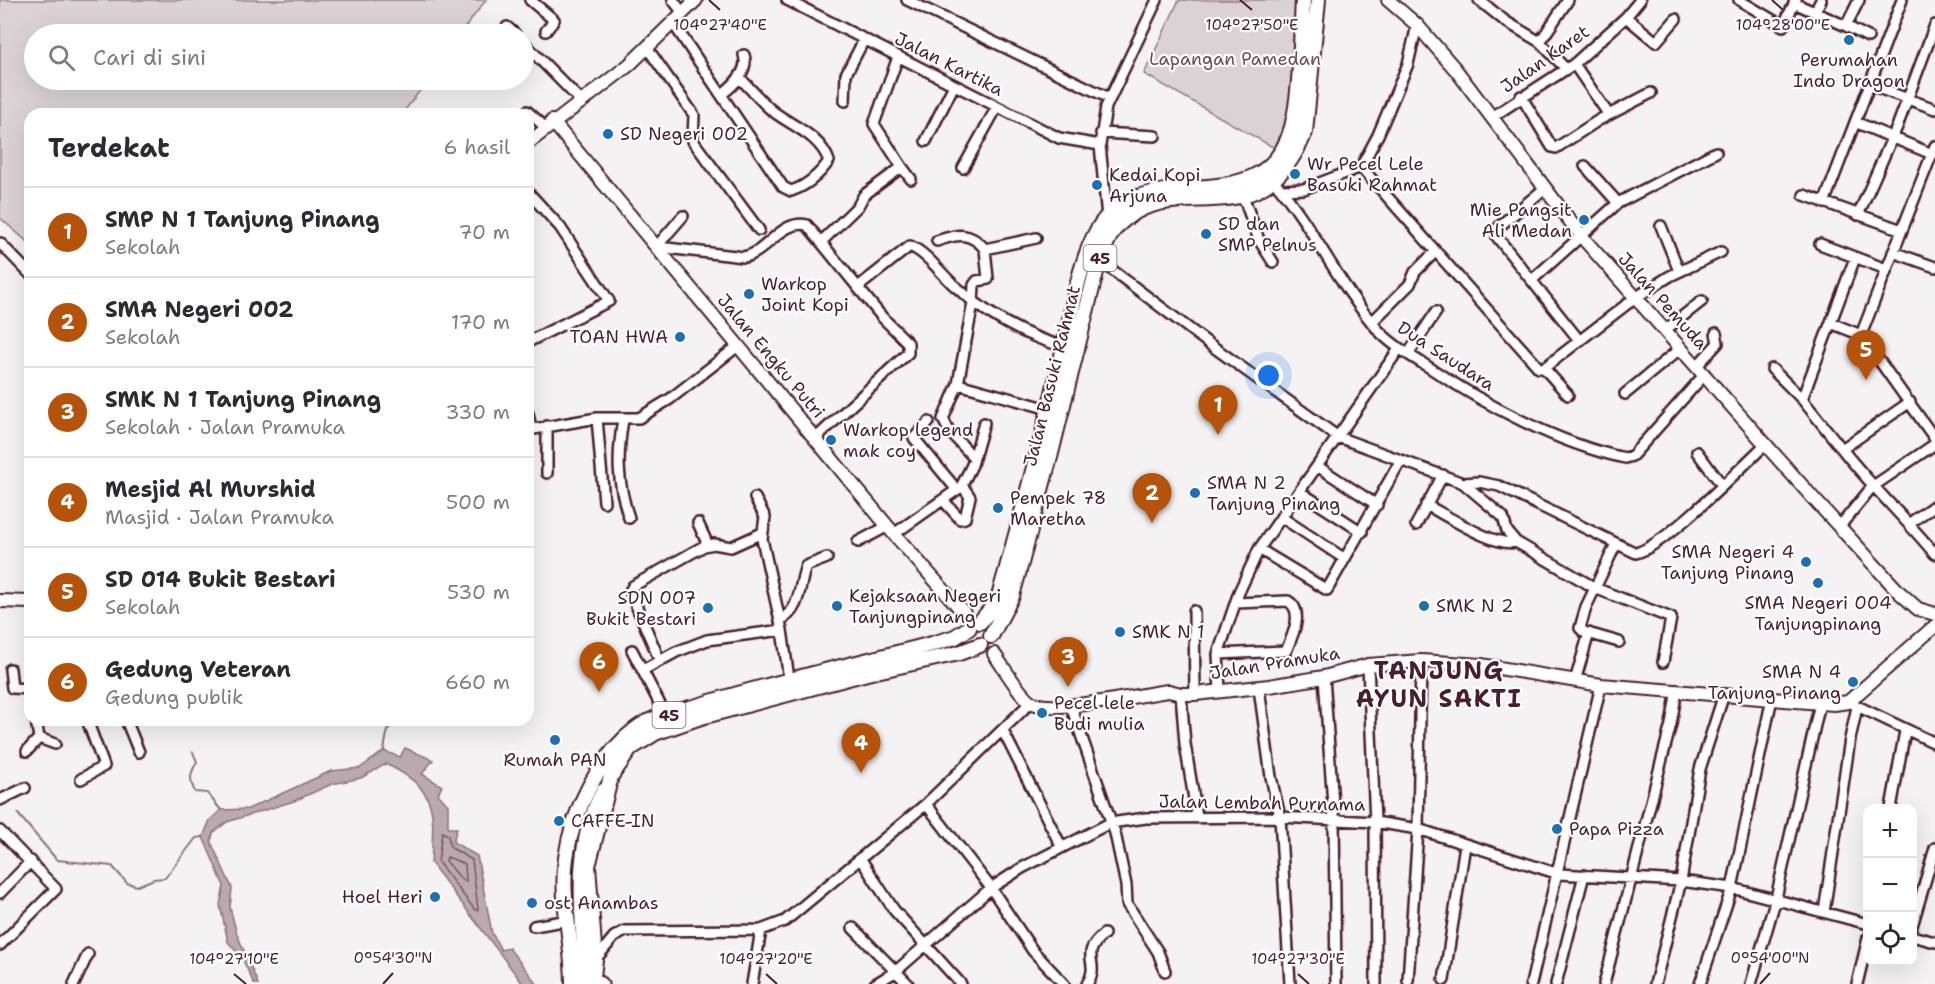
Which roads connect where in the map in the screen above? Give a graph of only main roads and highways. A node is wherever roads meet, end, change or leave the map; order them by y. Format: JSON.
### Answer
{"nodes":[{"id":1,"x":696,"y":0,"type":"edge"},
{"id":2,"x":1303,"y":0,"type":"edge"},
{"id":3,"x":1318,"y":0,"type":"edge"},
{"id":4,"x":1395,"y":2,"type":"edge"},
{"id":5,"x":549,"y":124,"type":"junction"},
{"id":6,"x":534,"y":138,"type":"edge"},
{"id":7,"x":1209,"y":193,"type":"junction"},
{"id":8,"x":1071,"y":349,"type":"junction"},
{"id":9,"x":0,"y":602,"type":"edge"},
{"id":10,"x":24,"y":602,"type":"edge"},
{"id":11,"x":1931,"y":614,"type":"edge"},
{"id":12,"x":972,"y":622,"type":"junction"},
{"id":13,"x":1933,"y":628,"type":"edge"},
{"id":14,"x":985,"y":641,"type":"junction"},
{"id":15,"x":994,"y":654,"type":"road end"},
{"id":16,"x":724,"y":704,"type":"junction"},
{"id":17,"x":605,"y":775,"type":"junction"},
{"id":18,"x":594,"y":982,"type":"edge"},
{"id":19,"x":573,"y":984,"type":"edge"},
{"id":20,"x":580,"y":984,"type":"edge"}],
"edges":[{"from":1,"to":5,"type":"main road"},
{"from":2,"to":7,"type":"highway","name":"Jalan Basuki Rahmat","number":"45"},
{"from":3,"to":7,"type":"highway","name":"Jalan Basuki Rahmat","number":"45"},
{"from":4,"to":11,"type":"main road","name":"Jalan Pemuda"},
{"from":5,"to":6,"type":"main road"},
{"from":5,"to":12,"type":"main road","name":"Jalan Engku Putri"},
{"from":7,"to":8,"type":"highway","name":"Jalan Basuki Rahmat","number":"45"},
{"from":7,"to":8,"type":"highway","name":"Jalan Basuki Rahmat","number":"45"},
{"from":8,"to":12,"type":"highway","name":"Jalan Basuki Rahmat","number":"45"},
{"from":8,"to":14,"type":"highway","name":"Jalan Basuki Rahmat","number":"45"},
{"from":9,"to":10,"type":"main road"},
{"from":11,"to":13,"type":"main road","name":"Jalan Pemuda"},
{"from":12,"to":14,"type":"highway"},
{"from":12,"to":14,"type":"highway"},
{"from":12,"to":16,"type":"highway","name":"Jalan Basuki Rahmat","number":"45"},
{"from":13,"to":15,"type":"main road","name":"Jalan Pramuka"},
{"from":14,"to":16,"type":"highway","name":"Jalan Basuki Rahmat","number":"45"},
{"from":16,"to":17,"type":"highway","name":"Jalan Basuki Rahmat","number":"45"},
{"from":16,"to":17,"type":"highway","name":"Jalan Basuki Rahmat","number":"45"},
{"from":17,"to":18,"type":"highway","name":"Jalan Basuki Rahmat","number":"45"},
{"from":17,"to":18,"type":"main road"},
{"from":17,"to":19,"type":"highway","name":"Jalan Basuki Rahmat","number":"45"},
{"from":17,"to":20,"type":"main road"}]}
